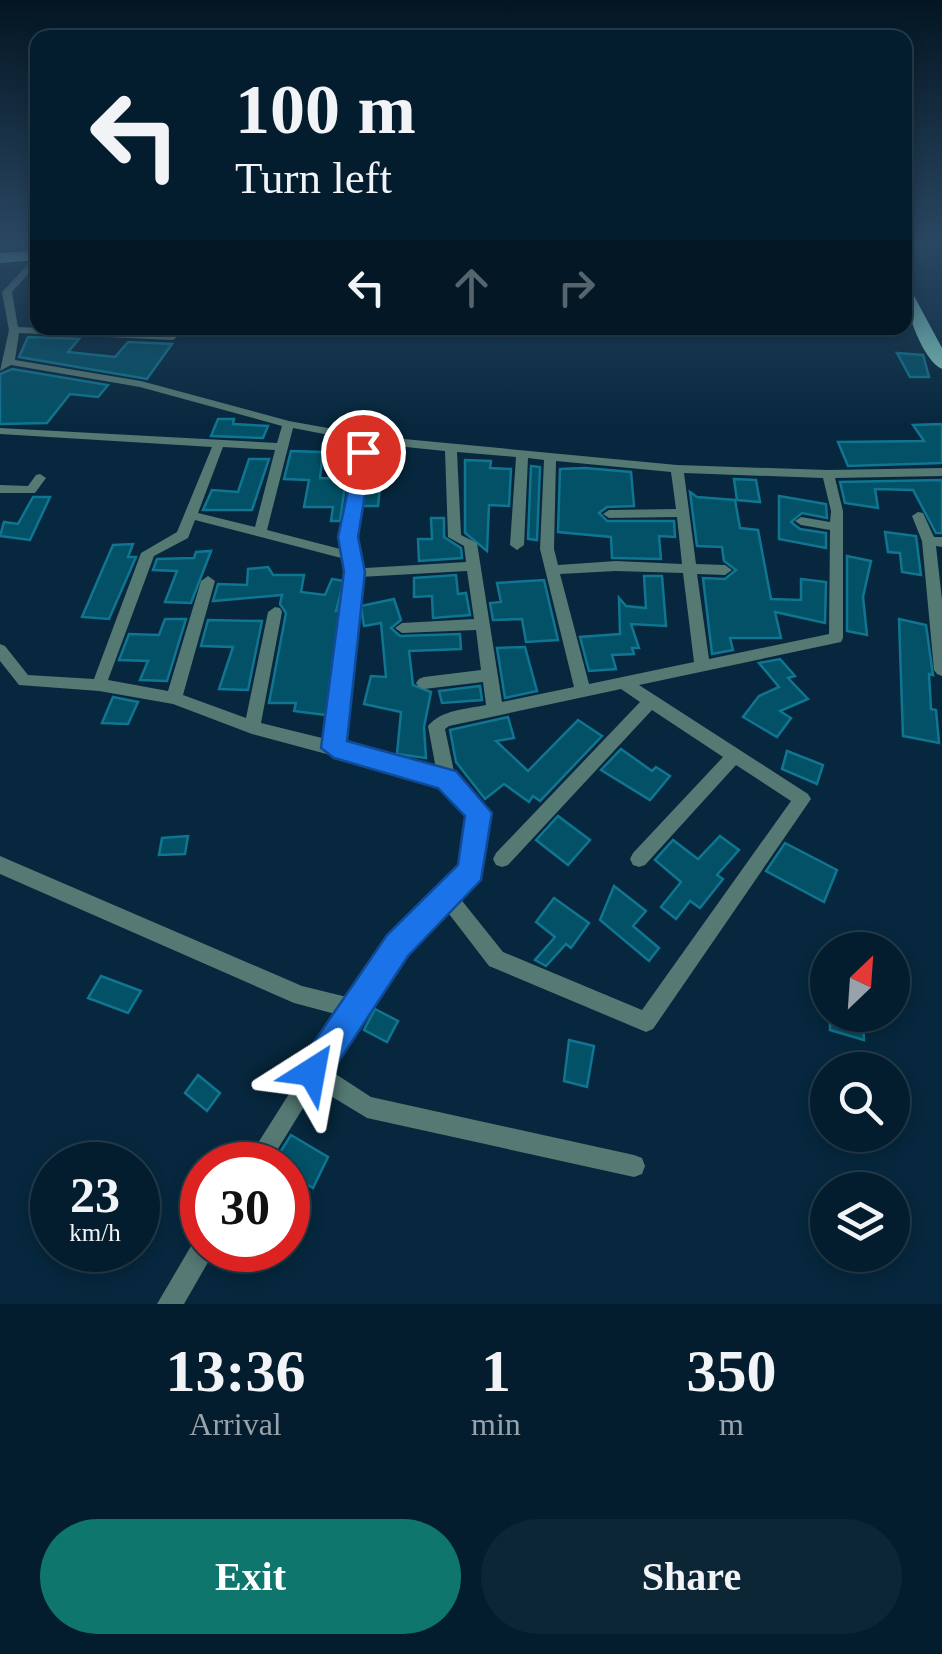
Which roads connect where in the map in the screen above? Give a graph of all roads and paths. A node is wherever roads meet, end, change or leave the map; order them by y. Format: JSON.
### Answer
{"nodes":[{"id":1,"x":9,"y":305,"type":"edge"},
{"id":2,"x":912,"y":307,"type":"edge"},
{"id":3,"x":14,"y":330,"type":"junction"},
{"id":4,"x":30,"y":331,"type":"edge"},
{"id":5,"x":128,"y":335,"type":"edge"},
{"id":6,"x":175,"y":335,"type":"edge"},
{"id":7,"x":942,"y":364,"type":"edge"},
{"id":8,"x":4,"y":365,"type":"edge"},
{"id":9,"x":288,"y":424,"type":"junction"},
{"id":10,"x":0,"y":431,"type":"edge"},
{"id":11,"x":372,"y":440,"type":"junction"},
{"id":12,"x":219,"y":444,"type":"junction"},
{"id":13,"x":282,"y":446,"type":"junction"},
{"id":14,"x":451,"y":448,"type":"junction"},
{"id":15,"x":522,"y":455,"type":"junction"},
{"id":16,"x":550,"y":458,"type":"junction"},
{"id":17,"x":677,"y":470,"type":"junction"},
{"id":18,"x":942,"y":472,"type":"edge"},
{"id":19,"x":828,"y":474,"type":"junction"},
{"id":20,"x":40,"y":478,"type":"dead end"},
{"id":21,"x":0,"y":489,"type":"edge"},
{"id":22,"x":684,"y":513,"type":"junction"},
{"id":23,"x":609,"y":514,"type":"dead end"},
{"id":24,"x":191,"y":515,"type":"junction"},
{"id":25,"x":918,"y":516,"type":"dead end"},
{"id":26,"x":801,"y":521,"type":"dead end"},
{"id":27,"x":836,"y":527,"type":"junction"},
{"id":28,"x":260,"y":533,"type":"junction"},
{"id":29,"x":936,"y":542,"type":"edge"},
{"id":30,"x":517,"y":545,"type":"dead end"},
{"id":31,"x":353,"y":564,"type":"junction"},
{"id":32,"x":473,"y":566,"type":"junction"},
{"id":33,"x":690,"y":569,"type":"junction"},
{"id":34,"x":552,"y":570,"type":"junction"},
{"id":35,"x":725,"y":570,"type":"dead end"},
{"id":36,"x":208,"y":581,"type":"dead end"},
{"id":37,"x":276,"y":612,"type":"dead end"},
{"id":38,"x":482,"y":624,"type":"junction"},
{"id":39,"x":402,"y":628,"type":"dead end"},
{"id":40,"x":0,"y":650,"type":"edge"},
{"id":41,"x":702,"y":666,"type":"junction"},
{"id":42,"x":942,"y":670,"type":"edge"},
{"id":43,"x":490,"y":675,"type":"junction"},
{"id":44,"x":424,"y":683,"type":"dead end"},
{"id":45,"x":624,"y":683,"type":"junction"},
{"id":46,"x":99,"y":685,"type":"junction"},
{"id":47,"x":583,"y":691,"type":"junction"},
{"id":48,"x":174,"y":698,"type":"junction"},
{"id":49,"x":650,"y":700,"type":"junction"},
{"id":50,"x":495,"y":710,"type":"junction"},
{"id":51,"x":252,"y":727,"type":"junction"},
{"id":52,"x":334,"y":748,"type":"junction"},
{"id":53,"x":735,"y":755,"type":"junction"},
{"id":54,"x":446,"y":779,"type":"junction"},
{"id":55,"x":502,"y":859,"type":"dead end"},
{"id":56,"x":639,"y":859,"type":"dead end"},
{"id":57,"x":0,"y":865,"type":"edge"},
{"id":58,"x":446,"y":896,"type":"junction"},
{"id":59,"x":355,"y":1009,"type":"junction"},
{"id":60,"x":312,"y":1072,"type":"junction"},
{"id":61,"x":269,"y":1142,"type":"edge"},
{"id":62,"x":634,"y":1166,"type":"dead end"},
{"id":63,"x":189,"y":1272,"type":"edge"},
{"id":64,"x":170,"y":1304,"type":"edge"}],
"edges":[{"from":1,"to":3,"type":"street"},
{"from":2,"to":7,"type":"main road"},
{"from":3,"to":4,"type":"street"},
{"from":3,"to":8,"type":"street"},
{"from":5,"to":6,"type":"street"},
{"from":8,"to":9,"type":"street"},
{"from":9,"to":11,"type":"street"},
{"from":9,"to":13,"type":"street"},
{"from":10,"to":12,"type":"street"},
{"from":11,"to":14,"type":"street"},
{"from":11,"to":31,"type":"street"},
{"from":12,"to":13,"type":"street"},
{"from":12,"to":24,"type":"street"},
{"from":13,"to":28,"type":"street"},
{"from":14,"to":15,"type":"street"},
{"from":14,"to":32,"type":"street"},
{"from":15,"to":16,"type":"street"},
{"from":15,"to":30,"type":"street"},
{"from":16,"to":17,"type":"street"},
{"from":16,"to":34,"type":"street"},
{"from":17,"to":19,"type":"street"},
{"from":17,"to":22,"type":"street"},
{"from":18,"to":19,"type":"street"},
{"from":19,"to":27,"type":"street"},
{"from":20,"to":21,"type":"street"},
{"from":22,"to":23,"type":"street"},
{"from":22,"to":33,"type":"street"},
{"from":24,"to":28,"type":"street"},
{"from":24,"to":46,"type":"street"},
{"from":25,"to":29,"type":"street"},
{"from":26,"to":27,"type":"street"},
{"from":27,"to":41,"type":"street"},
{"from":28,"to":31,"type":"street"},
{"from":29,"to":42,"type":"street"},
{"from":31,"to":32,"type":"street"},
{"from":31,"to":52,"type":"street"},
{"from":32,"to":38,"type":"street"},
{"from":33,"to":34,"type":"street"},
{"from":33,"to":35,"type":"street"},
{"from":33,"to":41,"type":"street"},
{"from":34,"to":47,"type":"street"},
{"from":36,"to":48,"type":"street"},
{"from":37,"to":51,"type":"street"},
{"from":38,"to":39,"type":"street"},
{"from":38,"to":43,"type":"street"},
{"from":40,"to":46,"type":"street"},
{"from":41,"to":45,"type":"street"},
{"from":43,"to":44,"type":"street"},
{"from":43,"to":50,"type":"street"},
{"from":45,"to":47,"type":"street"},
{"from":45,"to":49,"type":"street"},
{"from":46,"to":48,"type":"street"},
{"from":47,"to":50,"type":"street"},
{"from":48,"to":51,"type":"street"},
{"from":49,"to":53,"type":"street"},
{"from":49,"to":55,"type":"street"},
{"from":50,"to":54,"type":"street"},
{"from":51,"to":52,"type":"street"},
{"from":52,"to":54,"type":"street"},
{"from":53,"to":56,"type":"street"},
{"from":53,"to":58,"type":"street"},
{"from":54,"to":58,"type":"street"},
{"from":57,"to":59,"type":"street"},
{"from":58,"to":59,"type":"street"},
{"from":59,"to":60,"type":"street"},
{"from":60,"to":61,"type":"street"},
{"from":60,"to":62,"type":"street"},
{"from":63,"to":64,"type":"street"}]}
